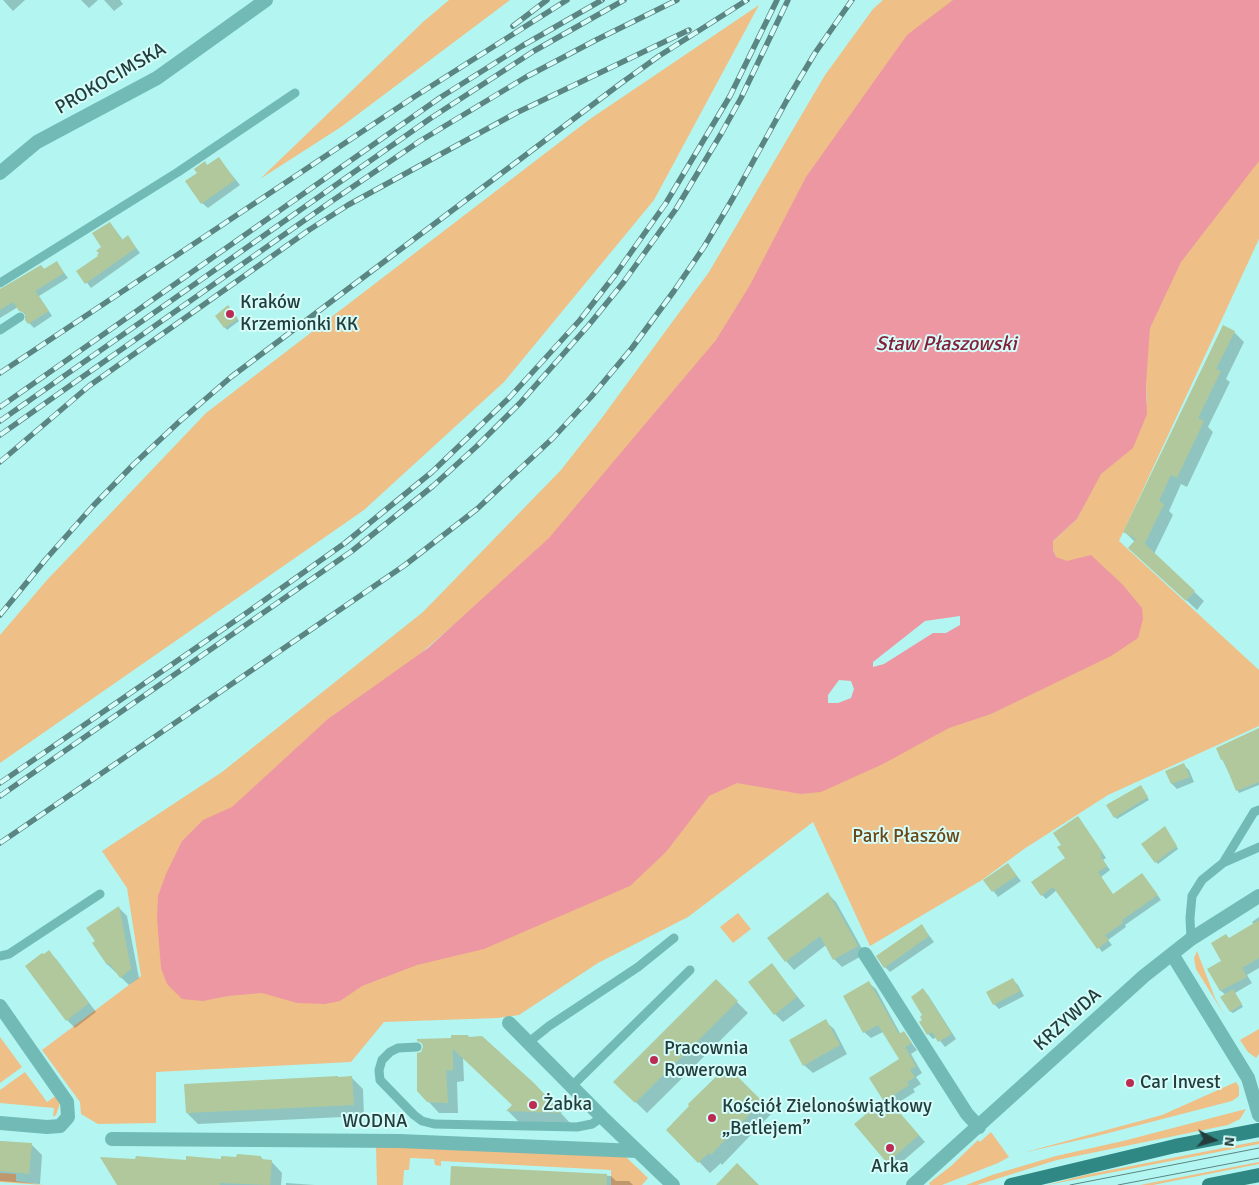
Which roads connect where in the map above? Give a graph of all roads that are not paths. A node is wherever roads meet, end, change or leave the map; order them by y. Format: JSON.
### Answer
{"nodes":[{"id":1,"x":266,"y":0,"type":"edge"},
{"id":2,"x":296,"y":93,"type":"dead end"},
{"id":3,"x":0,"y":172,"type":"edge"},
{"id":4,"x":0,"y":283,"type":"edge"},
{"id":5,"x":20,"y":317,"type":"dead end"},
{"id":6,"x":0,"y":330,"type":"edge"},
{"id":7,"x":1259,"y":810,"type":"edge"},
{"id":8,"x":1259,"y":847,"type":"edge"},
{"id":9,"x":1223,"y":864,"type":"junction"},
{"id":10,"x":100,"y":894,"type":"dead end"},
{"id":11,"x":1259,"y":896,"type":"edge"},
{"id":12,"x":674,"y":938,"type":"dead end"},
{"id":13,"x":1192,"y":939,"type":"junction"},
{"id":14,"x":865,"y":954,"type":"dead end"},
{"id":15,"x":1172,"y":954,"type":"junction"},
{"id":16,"x":0,"y":956,"type":"edge"},
{"id":17,"x":690,"y":970,"type":"dead end"},
{"id":18,"x":0,"y":1006,"type":"edge"},
{"id":19,"x":509,"y":1023,"type":"dead end"},
{"id":20,"x":528,"y":1042,"type":"junction"},
{"id":21,"x":417,"y":1047,"type":"dead end"},
{"id":22,"x":1253,"y":1077,"type":"edge"},
{"id":23,"x":572,"y":1086,"type":"junction"},
{"id":24,"x":1259,"y":1114,"type":"edge"},
{"id":25,"x":602,"y":1117,"type":"junction"},
{"id":26,"x":0,"y":1124,"type":"edge"},
{"id":27,"x":979,"y":1127,"type":"junction"},
{"id":28,"x":1259,"y":1130,"type":"edge"},
{"id":29,"x":112,"y":1139,"type":"dead end"},
{"id":30,"x":637,"y":1151,"type":"junction"},
{"id":31,"x":1254,"y":1178,"type":"edge"},
{"id":32,"x":673,"y":1185,"type":"edge"},
{"id":33,"x":913,"y":1185,"type":"edge"},
{"id":34,"x":1010,"y":1185,"type":"edge"},
{"id":35,"x":1209,"y":1185,"type":"edge"}],
"edges":[{"from":1,"to":3,"type":"street","name":"PROKOCIMSKA"},
{"from":2,"to":4,"type":"lane"},
{"from":5,"to":6,"type":"lane"},
{"from":7,"to":9,"type":"lane"},
{"from":8,"to":9,"type":"lane"},
{"from":9,"to":13,"type":"lane"},
{"from":10,"to":16,"type":"lane"},
{"from":11,"to":13,"type":"street","name":"KRZYWDA"},
{"from":12,"to":20,"type":"lane"},
{"from":13,"to":15,"type":"street","name":"KRZYWDA"},
{"from":14,"to":27,"type":"street"},
{"from":15,"to":22,"type":"street"},
{"from":15,"to":27,"type":"street","name":"KRZYWDA"},
{"from":17,"to":23,"type":"lane"},
{"from":18,"to":26,"type":"street"},
{"from":19,"to":20,"type":"street"},
{"from":20,"to":23,"type":"street"},
{"from":21,"to":25,"type":"lane"},
{"from":22,"to":24,"type":"street"},
{"from":23,"to":25,"type":"street"},
{"from":25,"to":30,"type":"street"},
{"from":27,"to":33,"type":"street","name":"KRZYWDA"},
{"from":28,"to":34,"type":"main road"},
{"from":29,"to":30,"type":"street","name":"WODNA"},
{"from":30,"to":32,"type":"street"},
{"from":31,"to":35,"type":"main road"}]}
